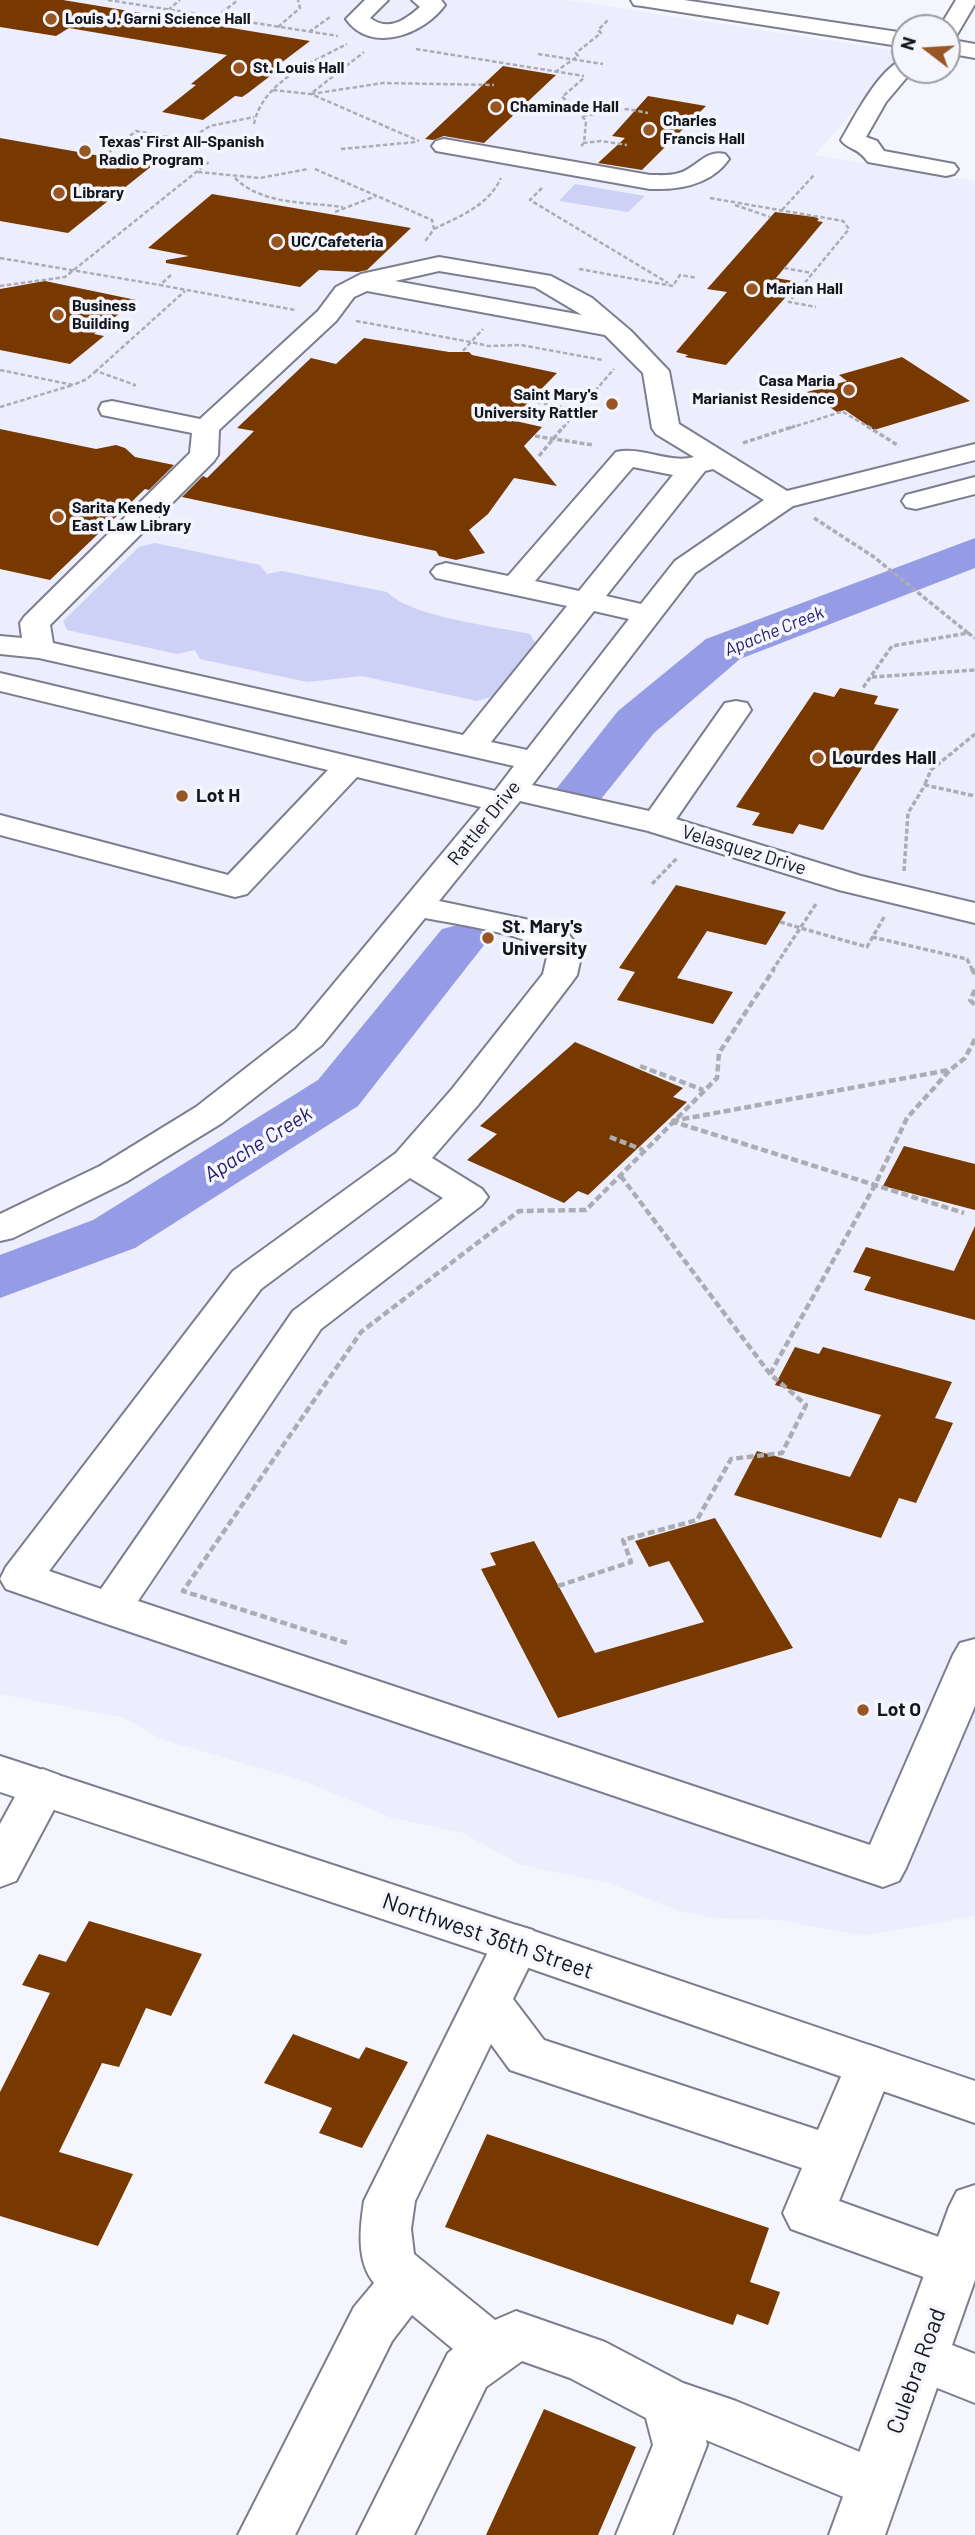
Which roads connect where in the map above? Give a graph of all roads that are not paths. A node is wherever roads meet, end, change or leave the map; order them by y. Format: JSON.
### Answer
{"nodes":[{"id":1,"x":377,"y":0,"type":"edge"},
{"id":2,"x":423,"y":0,"type":"edge"},
{"id":3,"x":642,"y":0,"type":"edge"},
{"id":4,"x":796,"y":0,"type":"edge"},
{"id":5,"x":780,"y":21,"type":"junction"},
{"id":6,"x":891,"y":38,"type":"edge"},
{"id":7,"x":891,"y":82,"type":"edge"},
{"id":8,"x":443,"y":146,"type":"dead end"},
{"id":9,"x":717,"y":159,"type":"dead end"},
{"id":10,"x":946,"y":169,"type":"dead end"},
{"id":11,"x":112,"y":409,"type":"road end"},
{"id":12,"x":206,"y":428,"type":"junction"},
{"id":13,"x":975,"y":452,"type":"edge"},
{"id":14,"x":717,"y":459,"type":"junction"},
{"id":15,"x":691,"y":470,"type":"junction"},
{"id":16,"x":975,"y":485,"type":"edge"},
{"id":17,"x":916,"y":501,"type":"dead end"},
{"id":18,"x":779,"y":503,"type":"junction"},
{"id":19,"x":446,"y":572,"type":"dead end"},
{"id":20,"x":523,"y":577,"type":"junction"},
{"id":21,"x":586,"y":601,"type":"junction"},
{"id":22,"x":649,"y":614,"type":"junction"},
{"id":23,"x":0,"y":645,"type":"edge"},
{"id":24,"x":39,"y":649,"type":"junction"},
{"id":25,"x":0,"y":682,"type":"edge"},
{"id":26,"x":736,"y":710,"type":"dead end"},
{"id":27,"x":470,"y":747,"type":"junction"},
{"id":28,"x":534,"y":761,"type":"junction"},
{"id":29,"x":350,"y":765,"type":"junction"},
{"id":30,"x":507,"y":796,"type":"junction"},
{"id":31,"x":657,"y":823,"type":"junction"},
{"id":32,"x":0,"y":825,"type":"edge"},
{"id":33,"x":416,"y":906,"type":"junction"},
{"id":34,"x":975,"y":913,"type":"edge"},
{"id":35,"x":409,"y":1161,"type":"junction"},
{"id":36,"x":0,"y":1229,"type":"edge"},
{"id":37,"x":110,"y":1609,"type":"junction"},
{"id":38,"x":975,"y":1655,"type":"edge"},
{"id":39,"x":22,"y":1780,"type":"edge"},
{"id":40,"x":0,"y":1868,"type":"edge"},
{"id":41,"x":516,"y":1944,"type":"junction"},
{"id":42,"x":487,"y":2000,"type":"junction"},
{"id":43,"x":869,"y":2066,"type":"junction"},
{"id":44,"x":975,"y":2102,"type":"edge"},
{"id":45,"x":831,"y":2156,"type":"junction"},
{"id":46,"x":975,"y":2207,"type":"edge"},
{"id":47,"x":954,"y":2265,"type":"junction"},
{"id":48,"x":409,"y":2280,"type":"junction"},
{"id":49,"x":494,"y":2351,"type":"junction"},
{"id":50,"x":921,"y":2357,"type":"junction"},
{"id":51,"x":975,"y":2379,"type":"edge"},
{"id":52,"x":669,"y":2403,"type":"junction"},
{"id":53,"x":875,"y":2484,"type":"junction"},
{"id":54,"x":266,"y":2535,"type":"edge"},
{"id":55,"x":384,"y":2535,"type":"edge"},
{"id":56,"x":644,"y":2535,"type":"edge"},
{"id":57,"x":857,"y":2535,"type":"edge"}],
"edges":[{"from":1,"to":2,"type":"street"},
{"from":3,"to":5,"type":"street"},
{"from":4,"to":5,"type":"street"},
{"from":5,"to":6,"type":"street"},
{"from":7,"to":10,"type":"street"},
{"from":8,"to":9,"type":"street"},
{"from":11,"to":12,"type":"street"},
{"from":12,"to":14,"type":"street"},
{"from":12,"to":24,"type":"street"},
{"from":13,"to":18,"type":"street","name":"Rattler Drive"},
{"from":14,"to":15,"type":"street"},
{"from":14,"to":18,"type":"street"},
{"from":15,"to":20,"type":"street"},
{"from":15,"to":21,"type":"street"},
{"from":16,"to":17,"type":"street"},
{"from":18,"to":22,"type":"street","name":"Rattler Drive"},
{"from":19,"to":20,"type":"street"},
{"from":20,"to":21,"type":"street"},
{"from":21,"to":22,"type":"street"},
{"from":21,"to":27,"type":"street"},
{"from":22,"to":28,"type":"street","name":"Rattler Drive"},
{"from":23,"to":24,"type":"street"},
{"from":24,"to":27,"type":"street"},
{"from":25,"to":29,"type":"street","name":"Velasquez Drive"},
{"from":26,"to":31,"type":"street"},
{"from":27,"to":28,"type":"street"},
{"from":28,"to":30,"type":"street","name":"Rattler Drive"},
{"from":29,"to":30,"type":"street","name":"Velasquez Drive"},
{"from":29,"to":32,"type":"street"},
{"from":30,"to":31,"type":"street","name":"Velasquez Drive"},
{"from":30,"to":33,"type":"street","name":"Rattler Drive"},
{"from":31,"to":34,"type":"street","name":"Velasquez Drive"},
{"from":33,"to":35,"type":"street"},
{"from":33,"to":36,"type":"street","name":"Rattler Drive"},
{"from":35,"to":37,"type":"street"},
{"from":35,"to":37,"type":"street"},
{"from":37,"to":38,"type":"street"},
{"from":39,"to":40,"type":"street"},
{"from":39,"to":41,"type":"street","name":"Northwest 36th Street"},
{"from":41,"to":42,"type":"street"},
{"from":41,"to":43,"type":"street","name":"Northwest 36th Street"},
{"from":42,"to":45,"type":"street"},
{"from":42,"to":48,"type":"street"},
{"from":43,"to":44,"type":"street","name":"Northwest 36th Street"},
{"from":43,"to":45,"type":"street"},
{"from":45,"to":47,"type":"street"},
{"from":46,"to":47,"type":"street","name":"Culebra Road"},
{"from":47,"to":50,"type":"street","name":"Culebra Road"},
{"from":48,"to":49,"type":"street"},
{"from":48,"to":54,"type":"street"},
{"from":49,"to":52,"type":"street"},
{"from":49,"to":55,"type":"street"},
{"from":50,"to":51,"type":"street"},
{"from":50,"to":53,"type":"street","name":"Culebra Road"},
{"from":52,"to":53,"type":"street"},
{"from":52,"to":56,"type":"street"},
{"from":53,"to":57,"type":"street","name":"Culebra Road"}]}
